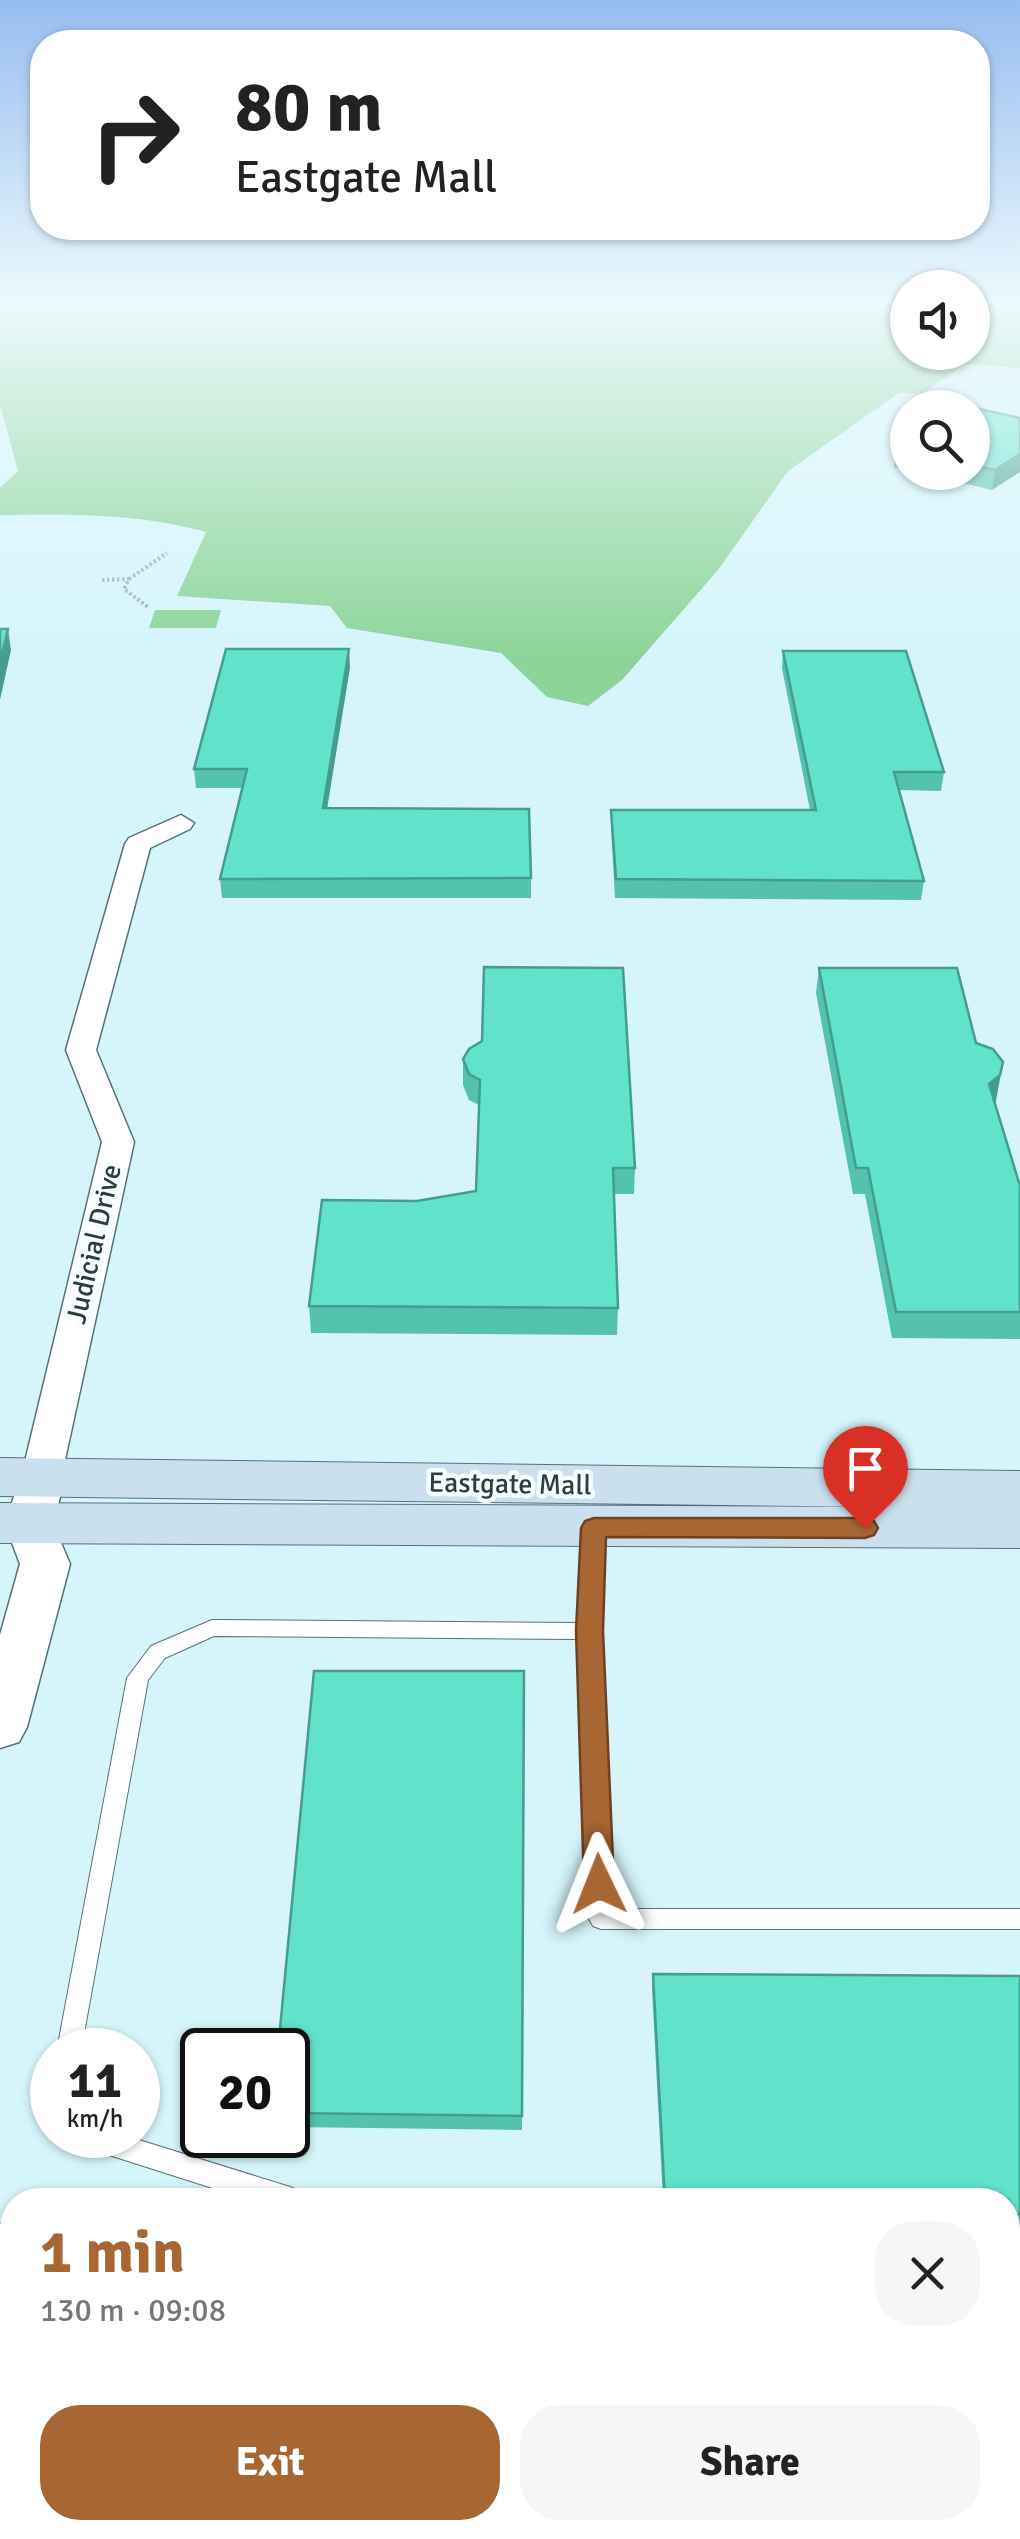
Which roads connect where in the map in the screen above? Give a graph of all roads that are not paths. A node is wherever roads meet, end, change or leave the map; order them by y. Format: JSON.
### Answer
{"nodes":[{"id":1,"x":181,"y":823,"type":"dead end"},
{"id":2,"x":1020,"y":1490,"type":"edge"},
{"id":3,"x":14,"y":1510,"type":"edge"},
{"id":4,"x":594,"y":1528,"type":"junction"},
{"id":5,"x":1020,"y":1528,"type":"edge"},
{"id":6,"x":590,"y":1631,"type":"junction"},
{"id":7,"x":0,"y":1727,"type":"edge"},
{"id":8,"x":1020,"y":1920,"type":"edge"},
{"id":9,"x":74,"y":2028,"type":"edge"},
{"id":10,"x":157,"y":2158,"type":"edge"},
{"id":11,"x":252,"y":2188,"type":"edge"}],
"edges":[{"from":1,"to":3,"type":"street","name":"Judicial Drive"},
{"from":2,"to":3,"type":"main road","name":"Eastgate Mall"},
{"from":3,"to":4,"type":"main road","name":"Eastgate Mall"},
{"from":3,"to":7,"type":"street","name":"Judicial Drive"},
{"from":4,"to":5,"type":"main road","name":"Eastgate Mall"},
{"from":4,"to":6,"type":"lane"},
{"from":6,"to":8,"type":"lane"},
{"from":6,"to":9,"type":"lane"},
{"from":10,"to":11,"type":"lane"}]}
